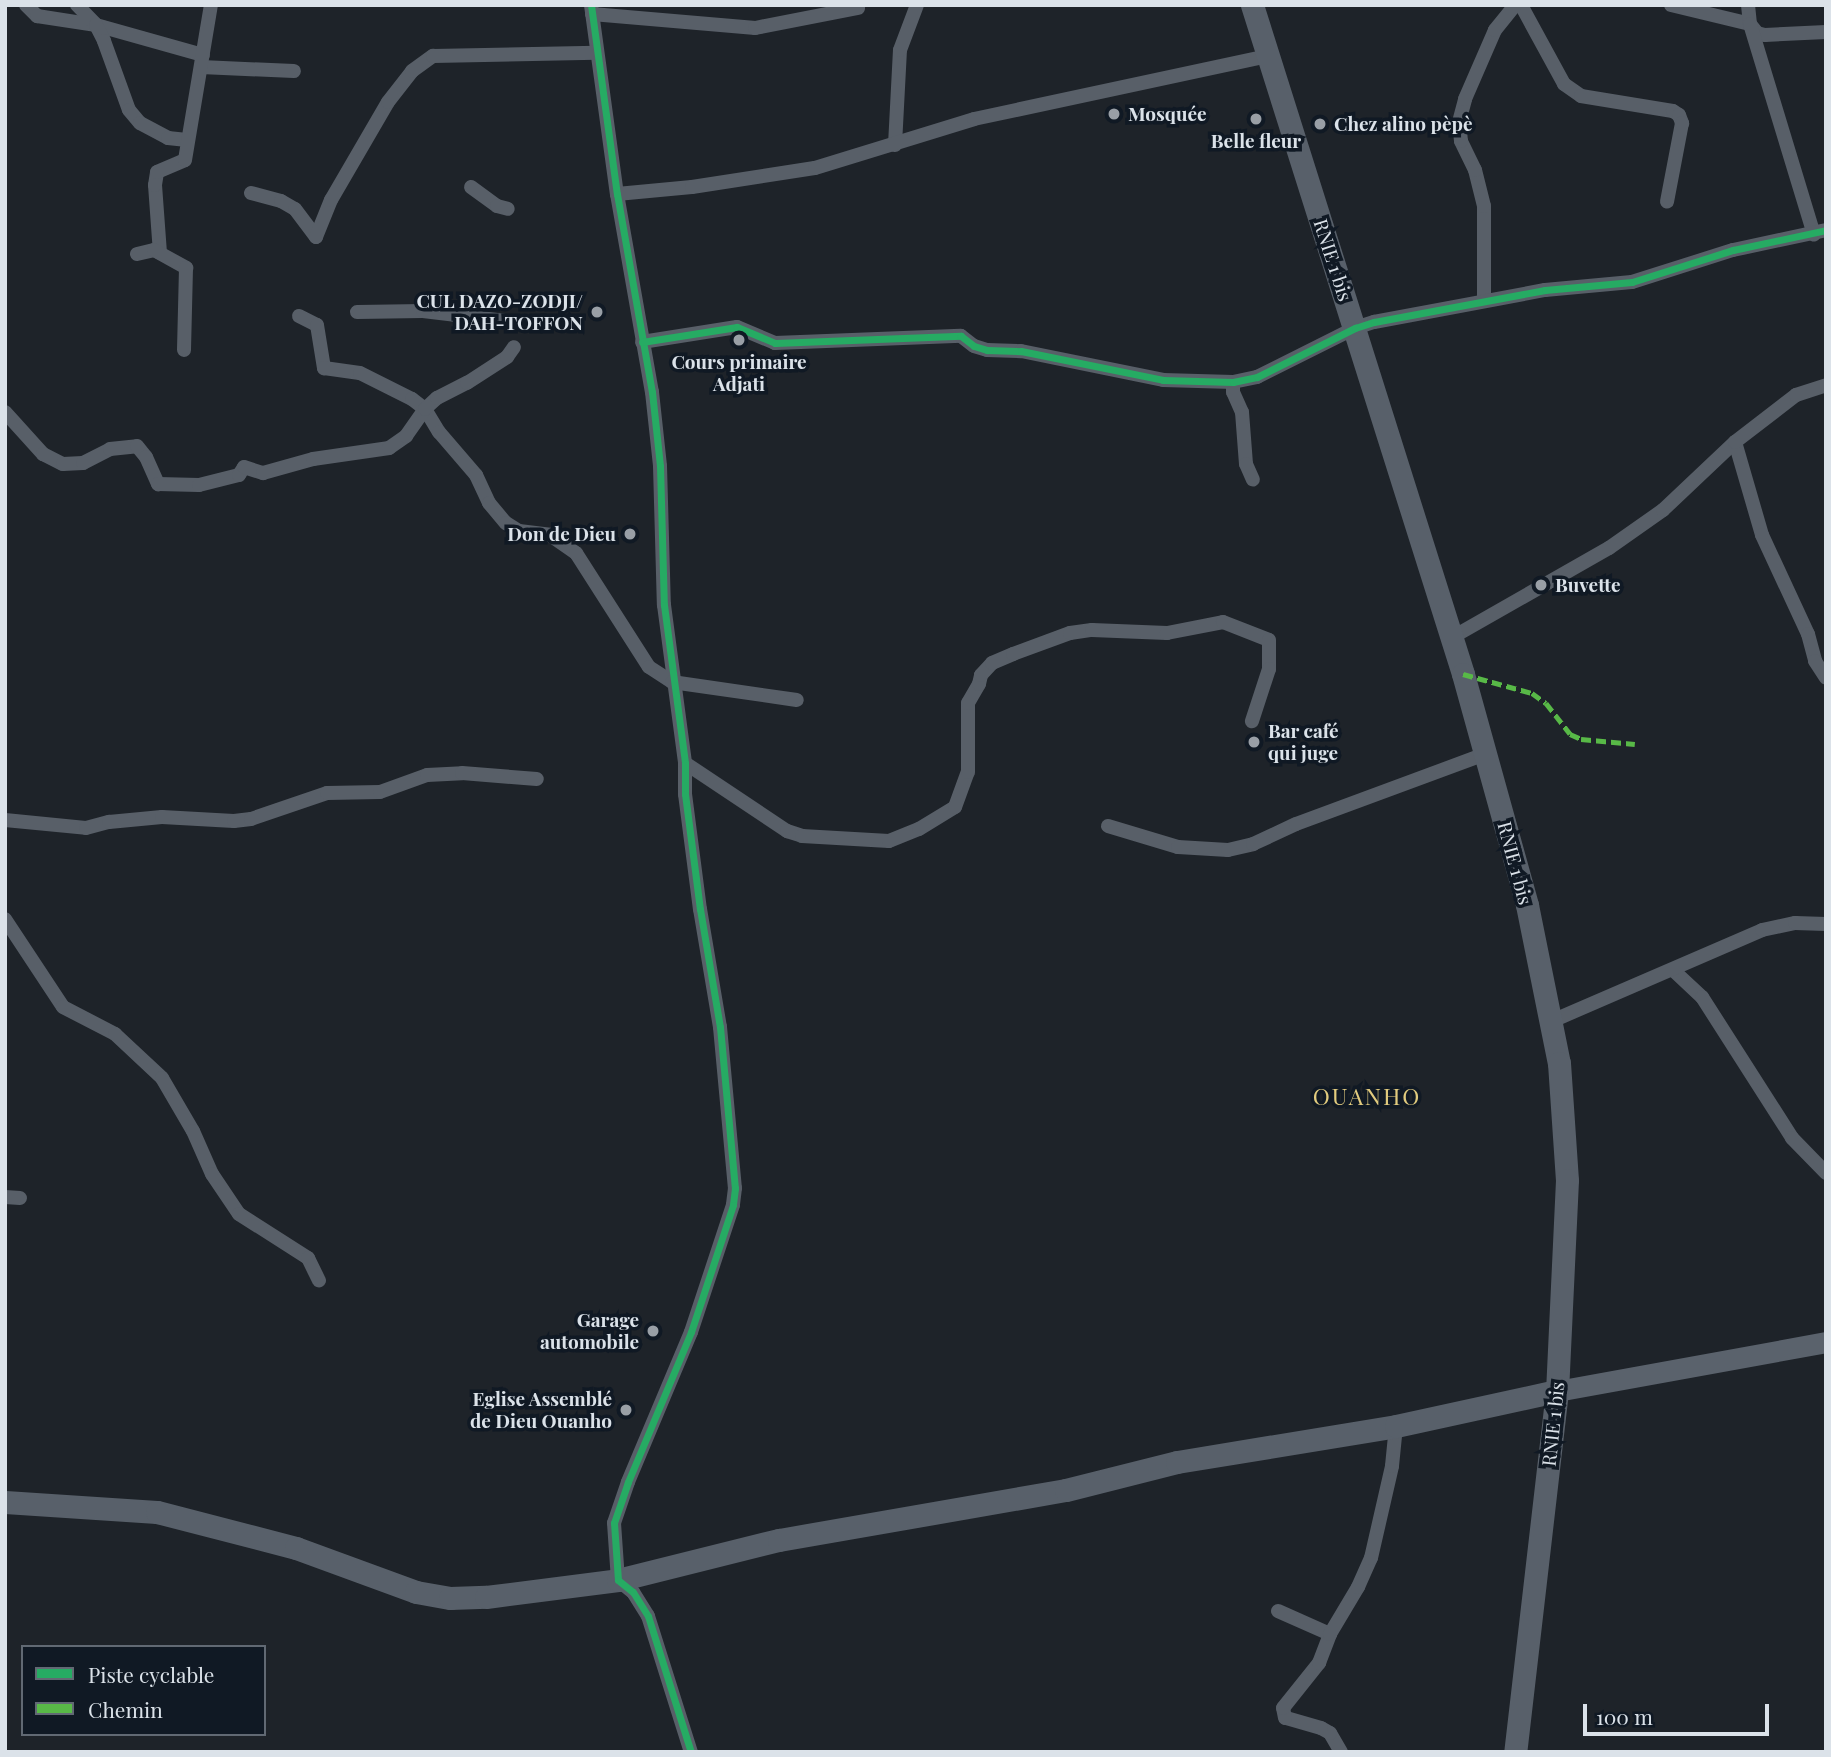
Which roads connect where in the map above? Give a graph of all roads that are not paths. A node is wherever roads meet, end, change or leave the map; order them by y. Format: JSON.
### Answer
{"nodes":[{"id":1,"x":26,"y":5,"type":"edge"},
{"id":2,"x":77,"y":5,"type":"edge"},
{"id":3,"x":211,"y":5,"type":"edge"},
{"id":4,"x":917,"y":5,"type":"edge"},
{"id":5,"x":1252,"y":5,"type":"edge"},
{"id":6,"x":1515,"y":5,"type":"edge"},
{"id":7,"x":1521,"y":5,"type":"edge"},
{"id":8,"x":1671,"y":5,"type":"edge"},
{"id":9,"x":1748,"y":5,"type":"edge"},
{"id":10,"x":858,"y":8,"type":"dead end"},
{"id":11,"x":592,"y":10,"type":"edge"},
{"id":12,"x":1750,"y":24,"type":"junction"},
{"id":13,"x":96,"y":25,"type":"junction"},
{"id":14,"x":1826,"y":32,"type":"edge"},
{"id":15,"x":596,"y":54,"type":"junction"},
{"id":16,"x":1268,"y":56,"type":"junction"},
{"id":17,"x":202,"y":61,"type":"junction"},
{"id":18,"x":294,"y":71,"type":"dead end"},
{"id":19,"x":187,"y":140,"type":"junction"},
{"id":20,"x":895,"y":145,"type":"junction"},
{"id":21,"x":471,"y":187,"type":"dead end"},
{"id":22,"x":251,"y":193,"type":"dead end"},
{"id":23,"x":617,"y":194,"type":"junction"},
{"id":24,"x":1667,"y":202,"type":"dead end"},
{"id":25,"x":508,"y":209,"type":"dead end"},
{"id":26,"x":1820,"y":232,"type":"edge"},
{"id":27,"x":160,"y":253,"type":"junction"},
{"id":28,"x":137,"y":254,"type":"dead end"},
{"id":29,"x":1484,"y":301,"type":"junction"},
{"id":30,"x":356,"y":312,"type":"dead end"},
{"id":31,"x":299,"y":316,"type":"dead end"},
{"id":32,"x":514,"y":322,"type":"dead end"},
{"id":33,"x":1355,"y":328,"type":"junction"},
{"id":34,"x":642,"y":342,"type":"junction"},
{"id":35,"x":514,"y":347,"type":"dead end"},
{"id":36,"x":184,"y":350,"type":"dead end"},
{"id":37,"x":1233,"y":382,"type":"junction"},
{"id":38,"x":1826,"y":385,"type":"edge"},
{"id":39,"x":425,"y":409,"type":"junction"},
{"id":40,"x":5,"y":412,"type":"edge"},
{"id":41,"x":1735,"y":442,"type":"junction"},
{"id":42,"x":1253,"y":480,"type":"dead end"},
{"id":43,"x":1451,"y":638,"type":"junction"},
{"id":44,"x":1826,"y":678,"type":"edge"},
{"id":45,"x":673,"y":682,"type":"junction"},
{"id":46,"x":797,"y":700,"type":"dead end"},
{"id":47,"x":1252,"y":721,"type":"dead end"},
{"id":48,"x":1485,"y":754,"type":"junction"},
{"id":49,"x":685,"y":763,"type":"junction"},
{"id":50,"x":537,"y":779,"type":"dead end"},
{"id":51,"x":5,"y":820,"type":"edge"},
{"id":52,"x":1108,"y":826,"type":"dead end"},
{"id":53,"x":5,"y":919,"type":"edge"},
{"id":54,"x":1826,"y":924,"type":"edge"},
{"id":55,"x":1673,"y":970,"type":"junction"},
{"id":56,"x":1552,"y":1021,"type":"junction"},
{"id":57,"x":1826,"y":1173,"type":"edge"},
{"id":58,"x":319,"y":1281,"type":"dead end"},
{"id":59,"x":1823,"y":1345,"type":"edge"},
{"id":60,"x":1557,"y":1391,"type":"junction"},
{"id":61,"x":1396,"y":1426,"type":"junction"},
{"id":62,"x":5,"y":1502,"type":"edge"},
{"id":63,"x":618,"y":1580,"type":"junction"},
{"id":64,"x":1278,"y":1611,"type":"dead end"},
{"id":65,"x":1330,"y":1634,"type":"junction"},
{"id":66,"x":691,"y":1752,"type":"edge"},
{"id":67,"x":1341,"y":1752,"type":"edge"},
{"id":68,"x":1515,"y":1752,"type":"edge"}],
"edges":[{"from":1,"to":13,"type":"street"},
{"from":2,"to":13,"type":"street"},
{"from":3,"to":17,"type":"street"},
{"from":4,"to":20,"type":"street"},
{"from":5,"to":16,"type":"main road","name":"RNIE 1 bis"},
{"from":6,"to":29,"type":"street"},
{"from":7,"to":24,"type":"street"},
{"from":8,"to":12,"type":"street"},
{"from":9,"to":12,"type":"street"},
{"from":10,"to":11,"type":"street"},
{"from":11,"to":15,"type":"street"},
{"from":12,"to":14,"type":"street"},
{"from":12,"to":26,"type":"street"},
{"from":13,"to":17,"type":"street"},
{"from":13,"to":19,"type":"street"},
{"from":15,"to":22,"type":"street"},
{"from":15,"to":23,"type":"street"},
{"from":16,"to":20,"type":"street"},
{"from":16,"to":33,"type":"main road","name":"RNIE 1 bis"},
{"from":17,"to":18,"type":"street"},
{"from":17,"to":19,"type":"street"},
{"from":19,"to":27,"type":"street"},
{"from":20,"to":23,"type":"street"},
{"from":21,"to":25,"type":"street"},
{"from":23,"to":34,"type":"street"},
{"from":26,"to":29,"type":"street"},
{"from":27,"to":28,"type":"street"},
{"from":27,"to":36,"type":"street"},
{"from":29,"to":33,"type":"street"},
{"from":30,"to":32,"type":"street"},
{"from":31,"to":39,"type":"street"},
{"from":33,"to":37,"type":"street"},
{"from":33,"to":43,"type":"main road","name":"RNIE 1 bis"},
{"from":34,"to":37,"type":"street"},
{"from":34,"to":45,"type":"street"},
{"from":35,"to":39,"type":"street"},
{"from":37,"to":42,"type":"street"},
{"from":38,"to":41,"type":"street"},
{"from":39,"to":40,"type":"street"},
{"from":39,"to":45,"type":"street"},
{"from":41,"to":43,"type":"street"},
{"from":41,"to":44,"type":"street"},
{"from":43,"to":48,"type":"main road","name":"RNIE 1 bis"},
{"from":45,"to":46,"type":"street"},
{"from":45,"to":49,"type":"street"},
{"from":47,"to":49,"type":"street"},
{"from":48,"to":52,"type":"street"},
{"from":48,"to":56,"type":"main road","name":"RNIE 1 bis"},
{"from":49,"to":63,"type":"street"},
{"from":50,"to":51,"type":"street"},
{"from":53,"to":58,"type":"street"},
{"from":54,"to":55,"type":"street"},
{"from":55,"to":56,"type":"street"},
{"from":55,"to":57,"type":"street"},
{"from":56,"to":60,"type":"main road","name":"RNIE 1 bis"},
{"from":59,"to":60,"type":"main road"},
{"from":60,"to":61,"type":"main road"},
{"from":60,"to":68,"type":"main road","name":"RNIE 1 bis"},
{"from":61,"to":63,"type":"main road"},
{"from":61,"to":65,"type":"street"},
{"from":62,"to":63,"type":"main road"},
{"from":63,"to":66,"type":"street"},
{"from":64,"to":65,"type":"street"},
{"from":65,"to":67,"type":"street"}]}
